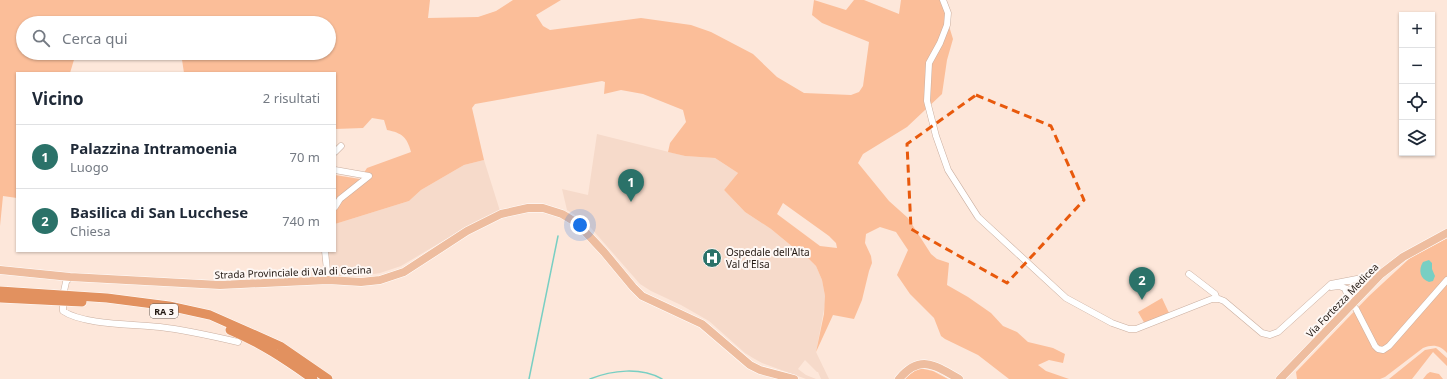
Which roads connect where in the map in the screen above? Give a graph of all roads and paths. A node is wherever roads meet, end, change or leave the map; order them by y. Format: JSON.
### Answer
{"nodes":[{"id":1,"x":943,"y":0,"type":"edge"},
{"id":2,"x":341,"y":146,"type":"dead end"},
{"id":3,"x":336,"y":151,"type":"edge"},
{"id":4,"x":336,"y":170,"type":"edge"},
{"id":5,"x":336,"y":205,"type":"edge"},
{"id":6,"x":1447,"y":233,"type":"edge"},
{"id":7,"x":325,"y":252,"type":"edge"},
{"id":8,"x":617,"y":268,"type":"junction"},
{"id":9,"x":0,"y":270,"type":"edge"},
{"id":10,"x":1384,"y":272,"type":"junction"},
{"id":11,"x":1189,"y":274,"type":"dead end"},
{"id":12,"x":70,"y":277,"type":"junction"},
{"id":13,"x":328,"y":280,"type":"junction"},
{"id":14,"x":1447,"y":280,"type":"edge"},
{"id":15,"x":1351,"y":281,"type":"junction"},
{"id":16,"x":1326,"y":289,"type":"junction"},
{"id":17,"x":1345,"y":289,"type":"junction"},
{"id":18,"x":0,"y":291,"type":"edge"},
{"id":19,"x":64,"y":291,"type":"dead end"},
{"id":20,"x":1361,"y":294,"type":"junction"},
{"id":21,"x":0,"y":298,"type":"edge"},
{"id":22,"x":1217,"y":299,"type":"junction"},
{"id":23,"x":63,"y":304,"type":"dead end"},
{"id":24,"x":1353,"y":308,"type":"junction"},
{"id":25,"x":238,"y":342,"type":"dead end"},
{"id":26,"x":912,"y":366,"type":"junction"},
{"id":27,"x":772,"y":372,"type":"junction"},
{"id":28,"x":313,"y":379,"type":"edge"},
{"id":29,"x":328,"y":379,"type":"edge"},
{"id":30,"x":794,"y":379,"type":"edge"},
{"id":31,"x":895,"y":379,"type":"edge"},
{"id":32,"x":899,"y":379,"type":"edge"},
{"id":33,"x":959,"y":379,"type":"edge"},
{"id":34,"x":1280,"y":379,"type":"edge"}],
"edges":[{"from":1,"to":22,"type":"street"},
{"from":2,"to":3,"type":"street"},
{"from":4,"to":5,"type":"street"},
{"from":6,"to":10,"type":"main road","name":"Via Fortezza Medicea"},
{"from":7,"to":13,"type":"street"},
{"from":8,"to":13,"type":"main road","name":"Strada Provinciale di Val di Cecina"},
{"from":8,"to":27,"type":"main road","name":"Strada Provinciale di Val di Cecina"},
{"from":8,"to":27,"type":"main road","name":"Strada Provinciale di Val di Cecina"},
{"from":9,"to":12,"type":"main road","name":"Strada Provinciale di Val di Cecina"},
{"from":10,"to":15,"type":"street"},
{"from":10,"to":20,"type":"main road","name":"Via Fortezza Medicea"},
{"from":11,"to":22,"type":"street"},
{"from":12,"to":13,"type":"main road","name":"Strada Provinciale di Val di Cecina"},
{"from":12,"to":19,"type":"street"},
{"from":14,"to":24,"type":"street"},
{"from":15,"to":16,"type":"street"},
{"from":15,"to":20,"type":"street"},
{"from":16,"to":17,"type":"street"},
{"from":16,"to":22,"type":"street"},
{"from":17,"to":20,"type":"street"},
{"from":17,"to":24,"type":"street"},
{"from":18,"to":29,"type":"highway","number":"RA 3"},
{"from":20,"to":24,"type":"main road","name":"Via Fortezza Medicea"},
{"from":21,"to":28,"type":"highway","number":"RA 3"},
{"from":23,"to":25,"type":"street"},
{"from":24,"to":34,"type":"main road","name":"Via Fortezza Medicea"},
{"from":26,"to":31,"type":"main road"},
{"from":26,"to":32,"type":"main road"},
{"from":26,"to":33,"type":"main road"},
{"from":27,"to":30,"type":"main road","name":"Strada Provinciale di Val di Cecina"}]}
